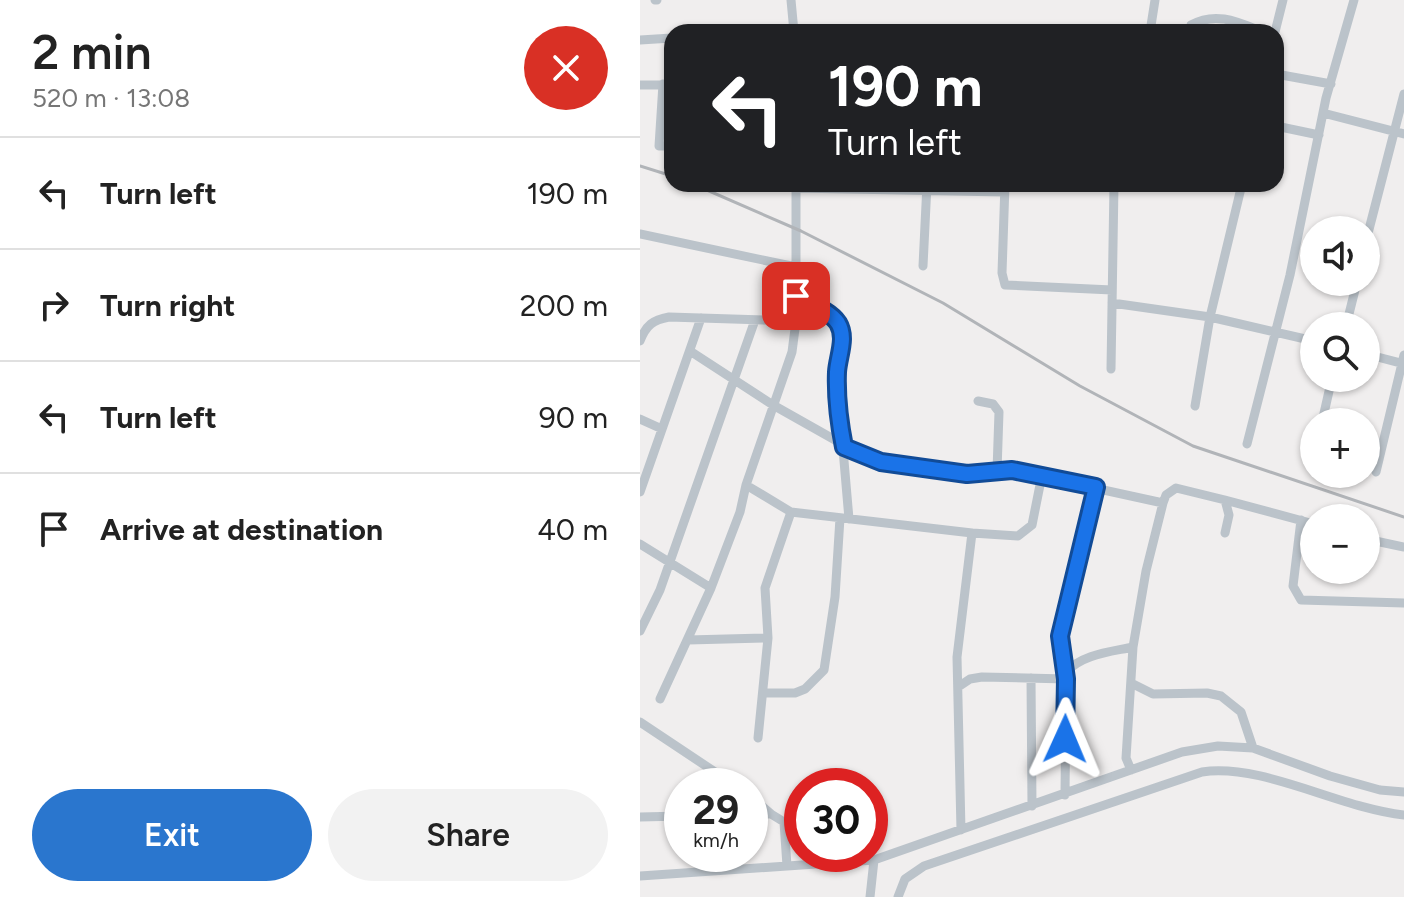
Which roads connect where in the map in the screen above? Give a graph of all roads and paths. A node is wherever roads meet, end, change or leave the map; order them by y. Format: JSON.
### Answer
{"nodes":[{"id":1,"x":791,"y":0,"type":"edge"},
{"id":2,"x":1155,"y":0,"type":"edge"},
{"id":3,"x":1283,"y":0,"type":"edge"},
{"id":4,"x":1354,"y":0,"type":"edge"},
{"id":5,"x":793,"y":24,"type":"edge"},
{"id":6,"x":1151,"y":24,"type":"edge"},
{"id":7,"x":1193,"y":24,"type":"edge"},
{"id":8,"x":1242,"y":24,"type":"edge"},
{"id":9,"x":1277,"y":24,"type":"edge"},
{"id":10,"x":664,"y":38,"type":"edge"},
{"id":11,"x":640,"y":40,"type":"edge"},
{"id":12,"x":1284,"y":75,"type":"edge"},
{"id":13,"x":664,"y":84,"type":"edge"},
{"id":14,"x":1331,"y":84,"type":"junction"},
{"id":15,"x":640,"y":85,"type":"edge"},
{"id":16,"x":1404,"y":94,"type":"edge"},
{"id":17,"x":1323,"y":113,"type":"junction"},
{"id":18,"x":664,"y":128,"type":"edge"},
{"id":19,"x":1284,"y":128,"type":"edge"},
{"id":20,"x":1393,"y":132,"type":"junction"},
{"id":21,"x":1404,"y":134,"type":"edge"},
{"id":22,"x":1319,"y":135,"type":"junction"},
{"id":23,"x":664,"y":146,"type":"edge"},
{"id":24,"x":796,"y":192,"type":"edge"},
{"id":25,"x":927,"y":192,"type":"edge"},
{"id":26,"x":1004,"y":192,"type":"edge"},
{"id":27,"x":1114,"y":192,"type":"edge"},
{"id":28,"x":1240,"y":192,"type":"edge"},
{"id":29,"x":1372,"y":216,"type":"edge"},
{"id":30,"x":640,"y":234,"type":"edge"},
{"id":31,"x":923,"y":266,"type":"dead end"},
{"id":32,"x":796,"y":267,"type":"junction"},
{"id":33,"x":1112,"y":290,"type":"junction"},
{"id":34,"x":796,"y":296,"type":"junction"},
{"id":35,"x":1112,"y":303,"type":"junction"},
{"id":36,"x":1210,"y":317,"type":"junction"},
{"id":37,"x":701,"y":318,"type":"junction"},
{"id":38,"x":755,"y":320,"type":"junction"},
{"id":39,"x":796,"y":321,"type":"junction"},
{"id":40,"x":1275,"y":332,"type":"junction"},
{"id":41,"x":1300,"y":338,"type":"edge"},
{"id":42,"x":640,"y":341,"type":"edge"},
{"id":43,"x":690,"y":351,"type":"junction"},
{"id":44,"x":1380,"y":357,"type":"edge"},
{"id":45,"x":1403,"y":361,"type":"edge"},
{"id":46,"x":1111,"y":369,"type":"dead end"},
{"id":47,"x":734,"y":378,"type":"junction"},
{"id":48,"x":978,"y":401,"type":"dead end"},
{"id":49,"x":773,"y":405,"type":"junction"},
{"id":50,"x":1195,"y":406,"type":"dead end"},
{"id":51,"x":640,"y":419,"type":"edge"},
{"id":52,"x":662,"y":429,"type":"junction"},
{"id":53,"x":1247,"y":444,"type":"dead end"},
{"id":54,"x":844,"y":447,"type":"junction"},
{"id":55,"x":1380,"y":456,"type":"edge"},
{"id":56,"x":997,"y":471,"type":"junction"},
{"id":57,"x":1042,"y":475,"type":"junction"},
{"id":58,"x":746,"y":485,"type":"junction"},
{"id":59,"x":1096,"y":487,"type":"junction"},
{"id":60,"x":640,"y":492,"type":"edge"},
{"id":61,"x":1225,"y":500,"type":"junction"},
{"id":62,"x":1163,"y":503,"type":"junction"},
{"id":63,"x":791,"y":512,"type":"junction"},
{"id":64,"x":845,"y":519,"type":"junction"},
{"id":65,"x":1300,"y":520,"type":"edge"},
{"id":66,"x":1300,"y":528,"type":"edge"},
{"id":67,"x":972,"y":533,"type":"junction"},
{"id":68,"x":1225,"y":533,"type":"dead end"},
{"id":69,"x":1380,"y":542,"type":"edge"},
{"id":70,"x":640,"y":544,"type":"edge"},
{"id":71,"x":1404,"y":547,"type":"edge"},
{"id":72,"x":669,"y":562,"type":"junction"},
{"id":73,"x":711,"y":588,"type":"junction"},
{"id":74,"x":1404,"y":603,"type":"edge"},
{"id":75,"x":640,"y":631,"type":"edge"},
{"id":76,"x":768,"y":638,"type":"junction"},
{"id":77,"x":688,"y":640,"type":"junction"},
{"id":78,"x":1133,"y":647,"type":"junction"},
{"id":79,"x":1066,"y":676,"type":"junction"},
{"id":80,"x":1031,"y":678,"type":"junction"},
{"id":81,"x":1131,"y":683,"type":"junction"},
{"id":82,"x":958,"y":687,"type":"junction"},
{"id":83,"x":764,"y":693,"type":"junction"},
{"id":84,"x":660,"y":699,"type":"dead end"},
{"id":85,"x":640,"y":722,"type":"edge"},
{"id":86,"x":758,"y":738,"type":"dead end"},
{"id":87,"x":1253,"y":748,"type":"junction"},
{"id":88,"x":709,"y":768,"type":"edge"},
{"id":89,"x":1131,"y":770,"type":"junction"},
{"id":90,"x":1404,"y":792,"type":"edge"},
{"id":91,"x":1065,"y":795,"type":"junction"},
{"id":92,"x":1032,"y":806,"type":"junction"},
{"id":93,"x":768,"y":811,"type":"edge"},
{"id":94,"x":771,"y":814,"type":"joint"},
{"id":95,"x":1404,"y":815,"type":"edge"},
{"id":96,"x":664,"y":816,"type":"edge"},
{"id":97,"x":640,"y":817,"type":"edge"},
{"id":98,"x":784,"y":822,"type":"edge"},
{"id":99,"x":961,"y":830,"type":"junction"},
{"id":100,"x":888,"y":855,"type":"edge"},
{"id":101,"x":784,"y":866,"type":"edge"},
{"id":102,"x":873,"y":872,"type":"edge"},
{"id":103,"x":640,"y":876,"type":"edge"},
{"id":104,"x":870,"y":897,"type":"edge"},
{"id":105,"x":898,"y":897,"type":"edge"}],
"edges":[{"from":1,"to":5,"type":"street"},
{"from":2,"to":6,"type":"street"},
{"from":3,"to":9,"type":"street"},
{"from":4,"to":14,"type":"street"},
{"from":7,"to":8,"type":"street"},
{"from":10,"to":11,"type":"street"},
{"from":12,"to":14,"type":"street"},
{"from":13,"to":15,"type":"street"},
{"from":14,"to":17,"type":"street"},
{"from":16,"to":20,"type":"street"},
{"from":17,"to":20,"type":"street"},
{"from":17,"to":22,"type":"street"},
{"from":18,"to":23,"type":"street"},
{"from":19,"to":22,"type":"street"},
{"from":20,"to":21,"type":"street"},
{"from":20,"to":29,"type":"street"},
{"from":22,"to":40,"type":"street"},
{"from":24,"to":32,"type":"street"},
{"from":25,"to":31,"type":"street"},
{"from":26,"to":33,"type":"street"},
{"from":27,"to":33,"type":"street"},
{"from":28,"to":36,"type":"street"},
{"from":30,"to":32,"type":"street"},
{"from":32,"to":34,"type":"street"},
{"from":33,"to":35,"type":"street"},
{"from":34,"to":39,"type":"street"},
{"from":34,"to":54,"type":"street"},
{"from":35,"to":36,"type":"street"},
{"from":35,"to":46,"type":"street"},
{"from":36,"to":40,"type":"street"},
{"from":36,"to":50,"type":"street"},
{"from":37,"to":38,"type":"street"},
{"from":37,"to":42,"type":"street"},
{"from":37,"to":43,"type":"street"},
{"from":38,"to":39,"type":"street"},
{"from":38,"to":47,"type":"street"},
{"from":39,"to":49,"type":"street"},
{"from":40,"to":41,"type":"street"},
{"from":40,"to":53,"type":"street"},
{"from":43,"to":47,"type":"street"},
{"from":43,"to":52,"type":"street"},
{"from":44,"to":45,"type":"street"},
{"from":45,"to":55,"type":"street"},
{"from":47,"to":49,"type":"street"},
{"from":47,"to":72,"type":"street"},
{"from":48,"to":56,"type":"street"},
{"from":49,"to":54,"type":"street"},
{"from":49,"to":58,"type":"street"},
{"from":51,"to":52,"type":"street"},
{"from":52,"to":60,"type":"street"},
{"from":54,"to":56,"type":"street"},
{"from":54,"to":64,"type":"street"},
{"from":56,"to":57,"type":"street"},
{"from":57,"to":59,"type":"street"},
{"from":57,"to":67,"type":"street"},
{"from":58,"to":63,"type":"street"},
{"from":58,"to":73,"type":"street"},
{"from":59,"to":62,"type":"street"},
{"from":59,"to":79,"type":"street"},
{"from":61,"to":62,"type":"street"},
{"from":61,"to":65,"type":"street"},
{"from":61,"to":68,"type":"street"},
{"from":62,"to":78,"type":"street"},
{"from":63,"to":64,"type":"street"},
{"from":63,"to":76,"type":"street"},
{"from":64,"to":67,"type":"street"},
{"from":64,"to":83,"type":"street"},
{"from":66,"to":74,"type":"street"},
{"from":67,"to":82,"type":"street"},
{"from":69,"to":71,"type":"street"},
{"from":70,"to":72,"type":"street"},
{"from":72,"to":73,"type":"street"},
{"from":72,"to":75,"type":"street"},
{"from":73,"to":77,"type":"street"},
{"from":76,"to":77,"type":"street"},
{"from":76,"to":83,"type":"street"},
{"from":77,"to":84,"type":"street"},
{"from":78,"to":79,"type":"street"},
{"from":78,"to":81,"type":"street"},
{"from":79,"to":80,"type":"street"},
{"from":79,"to":91,"type":"street"},
{"from":80,"to":82,"type":"street"},
{"from":80,"to":92,"type":"street"},
{"from":81,"to":87,"type":"street"},
{"from":81,"to":89,"type":"street"},
{"from":82,"to":99,"type":"street"},
{"from":83,"to":86,"type":"street"},
{"from":85,"to":88,"type":"street"},
{"from":87,"to":89,"type":"street"},
{"from":87,"to":90,"type":"street"},
{"from":89,"to":91,"type":"street"},
{"from":91,"to":92,"type":"street"},
{"from":92,"to":99,"type":"street"},
{"from":93,"to":94,"type":"street"},
{"from":94,"to":98,"type":"street"},
{"from":95,"to":105,"type":"street"},
{"from":96,"to":97,"type":"street"},
{"from":99,"to":100,"type":"street"},
{"from":101,"to":103,"type":"street"},
{"from":102,"to":104,"type":"street"}]}
